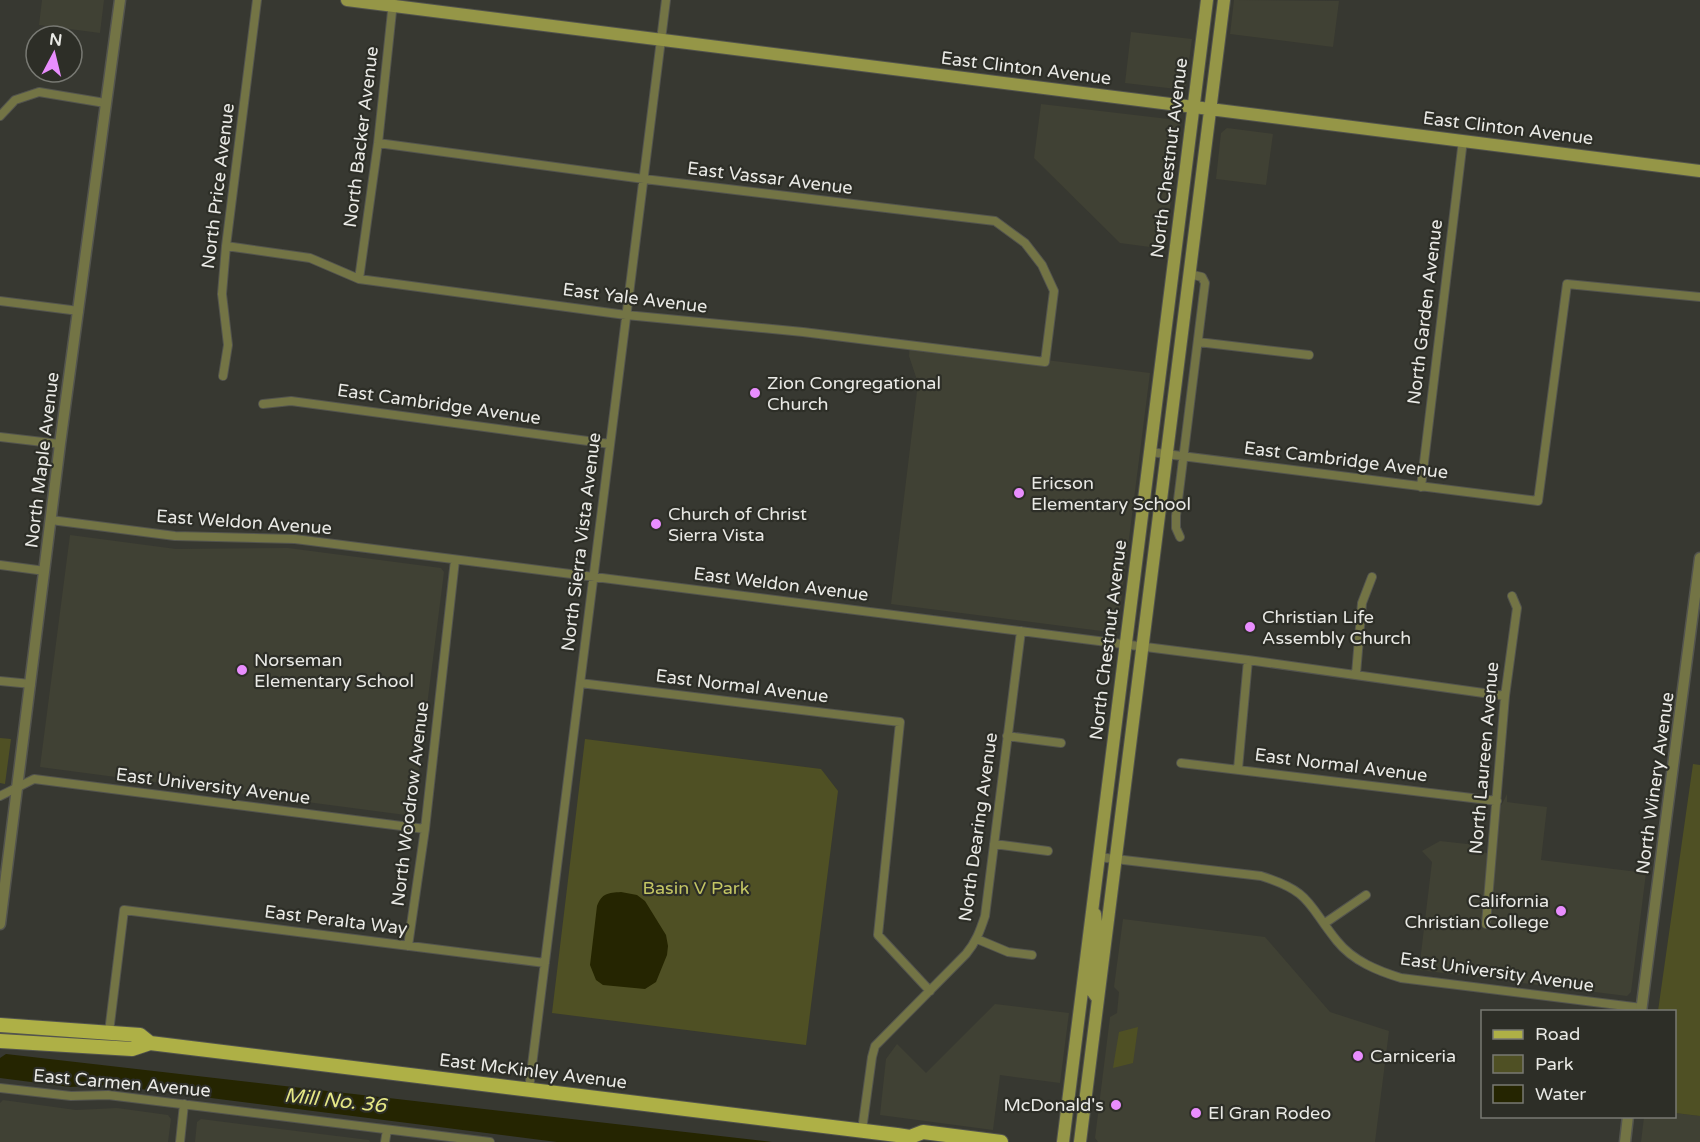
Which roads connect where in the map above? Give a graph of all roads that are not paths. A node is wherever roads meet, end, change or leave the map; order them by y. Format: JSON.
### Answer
{"nodes":[{"id":1,"x":120,"y":0,"type":"edge"},
{"id":2,"x":257,"y":0,"type":"edge"},
{"id":3,"x":347,"y":0,"type":"edge"},
{"id":4,"x":666,"y":0,"type":"edge"},
{"id":5,"x":1207,"y":0,"type":"edge"},
{"id":6,"x":1224,"y":0,"type":"edge"},
{"id":7,"x":393,"y":3,"type":"edge"},
{"id":8,"x":661,"y":40,"type":"junction"},
{"id":9,"x":105,"y":103,"type":"junction"},
{"id":10,"x":1193,"y":106,"type":"junction"},
{"id":11,"x":1210,"y":108,"type":"junction"},
{"id":12,"x":0,"y":116,"type":"edge"},
{"id":13,"x":1463,"y":140,"type":"junction"},
{"id":14,"x":378,"y":143,"type":"junction"},
{"id":15,"x":1700,"y":171,"type":"edge"},
{"id":16,"x":644,"y":179,"type":"junction"},
{"id":17,"x":226,"y":246,"type":"junction"},
{"id":18,"x":1189,"y":274,"type":"junction"},
{"id":19,"x":359,"y":279,"type":"junction"},
{"id":20,"x":1700,"y":297,"type":"edge"},
{"id":21,"x":0,"y":301,"type":"edge"},
{"id":22,"x":79,"y":311,"type":"junction"},
{"id":23,"x":626,"y":315,"type":"junction"},
{"id":24,"x":1198,"y":342,"type":"junction"},
{"id":25,"x":1309,"y":355,"type":"dead end"},
{"id":26,"x":1046,"y":362,"type":"joint"},
{"id":27,"x":223,"y":376,"type":"dead end"},
{"id":28,"x":263,"y":404,"type":"dead end"},
{"id":29,"x":0,"y":437,"type":"edge"},
{"id":30,"x":60,"y":444,"type":"junction"},
{"id":31,"x":610,"y":444,"type":"junction"},
{"id":32,"x":1150,"y":452,"type":"junction"},
{"id":33,"x":1167,"y":454,"type":"junction"},
{"id":34,"x":1183,"y":456,"type":"junction"},
{"id":35,"x":1421,"y":487,"type":"junction"},
{"id":36,"x":51,"y":520,"type":"junction"},
{"id":37,"x":1180,"y":537,"type":"dead end"},
{"id":38,"x":1700,"y":558,"type":"edge"},
{"id":39,"x":455,"y":560,"type":"junction"},
{"id":40,"x":0,"y":565,"type":"edge"},
{"id":41,"x":45,"y":571,"type":"junction"},
{"id":42,"x":593,"y":577,"type":"junction"},
{"id":43,"x":1372,"y":577,"type":"dead end"},
{"id":44,"x":1512,"y":596,"type":"dead end"},
{"id":45,"x":1021,"y":631,"type":"junction"},
{"id":46,"x":1126,"y":645,"type":"junction"},
{"id":47,"x":1142,"y":647,"type":"junction"},
{"id":48,"x":1248,"y":660,"type":"junction"},
{"id":49,"x":1356,"y":674,"type":"junction"},
{"id":50,"x":0,"y":681,"type":"edge"},
{"id":51,"x":580,"y":682,"type":"junction"},
{"id":52,"x":31,"y":684,"type":"junction"},
{"id":53,"x":1505,"y":696,"type":"junction"},
{"id":54,"x":1007,"y":736,"type":"junction"},
{"id":55,"x":1061,"y":743,"type":"dead end"},
{"id":56,"x":1181,"y":763,"type":"dead end"},
{"id":57,"x":1238,"y":769,"type":"junction"},
{"id":58,"x":18,"y":788,"type":"junction"},
{"id":59,"x":0,"y":796,"type":"edge"},
{"id":60,"x":1497,"y":801,"type":"junction"},
{"id":61,"x":425,"y":829,"type":"junction"},
{"id":62,"x":994,"y":844,"type":"junction"},
{"id":63,"x":1048,"y":851,"type":"dead end"},
{"id":64,"x":1098,"y":857,"type":"junction"},
{"id":65,"x":1116,"y":859,"type":"junction"},
{"id":66,"x":1366,"y":894,"type":"dead end"},
{"id":67,"x":1093,"y":895,"type":"junction"},
{"id":68,"x":1325,"y":922,"type":"junction"},
{"id":69,"x":0,"y":924,"type":"edge"},
{"id":70,"x":1486,"y":924,"type":"dead end"},
{"id":71,"x":977,"y":939,"type":"junction"},
{"id":72,"x":408,"y":946,"type":"junction"},
{"id":73,"x":1032,"y":955,"type":"dead end"},
{"id":74,"x":545,"y":963,"type":"junction"},
{"id":75,"x":930,"y":991,"type":"junction"},
{"id":76,"x":1098,"y":1000,"type":"junction"},
{"id":77,"x":1642,"y":1010,"type":"edge"},
{"id":78,"x":0,"y":1025,"type":"edge"},
{"id":79,"x":109,"y":1032,"type":"junction"},
{"id":80,"x":0,"y":1041,"type":"edge"},
{"id":81,"x":150,"y":1043,"type":"junction"},
{"id":82,"x":0,"y":1088,"type":"edge"},
{"id":83,"x":529,"y":1089,"type":"junction"},
{"id":84,"x":184,"y":1104,"type":"junction"},
{"id":85,"x":1628,"y":1118,"type":"edge"},
{"id":86,"x":387,"y":1130,"type":"junction"},
{"id":87,"x":862,"y":1130,"type":"junction"},
{"id":88,"x":913,"y":1139,"type":"edge"},
{"id":89,"x":180,"y":1142,"type":"edge"},
{"id":90,"x":385,"y":1142,"type":"edge"},
{"id":91,"x":490,"y":1142,"type":"edge"},
{"id":92,"x":1001,"y":1142,"type":"edge"},
{"id":93,"x":1063,"y":1142,"type":"edge"},
{"id":94,"x":1080,"y":1142,"type":"edge"},
{"id":95,"x":1625,"y":1142,"type":"edge"}],
"edges":[{"from":1,"to":9,"type":"street","name":"North Maple Avenue"},
{"from":2,"to":17,"type":"street","name":"North Price Avenue"},
{"from":3,"to":7,"type":"main road","name":"East Clinton Avenue"},
{"from":4,"to":8,"type":"street","name":"North Sierra Vista Avenue"},
{"from":5,"to":10,"type":"main road","name":"North Chestnut Avenue"},
{"from":6,"to":11,"type":"main road","name":"North Chestnut Avenue"},
{"from":7,"to":8,"type":"main road","name":"East Clinton Avenue"},
{"from":7,"to":14,"type":"street","name":"North Backer Avenue"},
{"from":8,"to":10,"type":"main road","name":"East Clinton Avenue"},
{"from":8,"to":16,"type":"street","name":"North Sierra Vista Avenue"},
{"from":9,"to":12,"type":"street"},
{"from":9,"to":22,"type":"street","name":"North Maple Avenue"},
{"from":10,"to":11,"type":"main road","name":"East Clinton Avenue"},
{"from":10,"to":32,"type":"main road","name":"North Chestnut Avenue"},
{"from":11,"to":13,"type":"main road","name":"East Clinton Avenue"},
{"from":11,"to":18,"type":"main road","name":"North Chestnut Avenue"},
{"from":13,"to":15,"type":"main road","name":"East Clinton Avenue"},
{"from":13,"to":35,"type":"street","name":"North Garden Avenue"},
{"from":14,"to":16,"type":"street","name":"East Vassar Avenue"},
{"from":14,"to":19,"type":"street","name":"North Backer Avenue"},
{"from":16,"to":23,"type":"street","name":"North Sierra Vista Avenue"},
{"from":16,"to":26,"type":"street","name":"East Vassar Avenue"},
{"from":17,"to":19,"type":"street","name":"East Yale Avenue"},
{"from":17,"to":27,"type":"street","name":"North Price Avenue"},
{"from":18,"to":24,"type":"street","name":"North Chestnut Avenue"},
{"from":18,"to":33,"type":"main road","name":"North Chestnut Avenue"},
{"from":19,"to":23,"type":"street","name":"East Yale Avenue"},
{"from":20,"to":35,"type":"street","name":"East Cambridge Avenue"},
{"from":21,"to":22,"type":"street"},
{"from":22,"to":30,"type":"street","name":"North Maple Avenue"},
{"from":23,"to":26,"type":"street","name":"East Yale Avenue"},
{"from":23,"to":31,"type":"street","name":"North Sierra Vista Avenue"},
{"from":24,"to":25,"type":"street"},
{"from":24,"to":34,"type":"street","name":"North Chestnut Avenue"},
{"from":28,"to":31,"type":"street","name":"East Cambridge Avenue"},
{"from":29,"to":30,"type":"street"},
{"from":30,"to":36,"type":"street","name":"North Maple Avenue"},
{"from":31,"to":42,"type":"street","name":"North Sierra Vista Avenue"},
{"from":32,"to":33,"type":"street","name":"East Cambridge Avenue"},
{"from":32,"to":46,"type":"main road","name":"North Chestnut Avenue"},
{"from":33,"to":34,"type":"street","name":"East Cambridge Avenue"},
{"from":33,"to":47,"type":"main road","name":"North Chestnut Avenue"},
{"from":34,"to":35,"type":"street","name":"East Cambridge Avenue"},
{"from":34,"to":37,"type":"street","name":"North Chestnut Avenue"},
{"from":36,"to":39,"type":"street","name":"East Weldon Avenue"},
{"from":36,"to":41,"type":"street","name":"North Maple Avenue"},
{"from":38,"to":77,"type":"street","name":"North Winery Avenue"},
{"from":39,"to":42,"type":"street","name":"East Weldon Avenue"},
{"from":39,"to":61,"type":"street","name":"North Woodrow Avenue"},
{"from":40,"to":41,"type":"street"},
{"from":41,"to":52,"type":"street","name":"North Maple Avenue"},
{"from":42,"to":45,"type":"street","name":"East Weldon Avenue"},
{"from":42,"to":51,"type":"street","name":"North Sierra Vista Avenue"},
{"from":43,"to":49,"type":"street"},
{"from":44,"to":53,"type":"street","name":"North Laureen Avenue"},
{"from":45,"to":46,"type":"street","name":"East Weldon Avenue"},
{"from":45,"to":54,"type":"street","name":"North Dearing Avenue"},
{"from":46,"to":47,"type":"street","name":"East Weldon Avenue"},
{"from":46,"to":64,"type":"main road","name":"North Chestnut Avenue"},
{"from":47,"to":48,"type":"street","name":"East Weldon Avenue"},
{"from":47,"to":65,"type":"main road","name":"North Chestnut Avenue"},
{"from":48,"to":49,"type":"street","name":"East Weldon Avenue"},
{"from":48,"to":57,"type":"street"},
{"from":49,"to":53,"type":"street","name":"East Weldon Avenue"},
{"from":50,"to":52,"type":"street"},
{"from":51,"to":74,"type":"street","name":"North Sierra Vista Avenue"},
{"from":51,"to":75,"type":"street","name":"East Normal Avenue"},
{"from":52,"to":58,"type":"street","name":"North Maple Avenue"},
{"from":53,"to":60,"type":"street","name":"North Laureen Avenue"},
{"from":54,"to":55,"type":"street"},
{"from":54,"to":62,"type":"street","name":"North Dearing Avenue"},
{"from":56,"to":57,"type":"street","name":"East Normal Avenue"},
{"from":57,"to":60,"type":"street","name":"East Normal Avenue"},
{"from":58,"to":59,"type":"street","name":"East University Avenue"},
{"from":58,"to":61,"type":"street","name":"East University Avenue"},
{"from":58,"to":69,"type":"street","name":"North Maple Avenue"},
{"from":60,"to":70,"type":"street","name":"North Laureen Avenue"},
{"from":61,"to":72,"type":"street","name":"North Woodrow Avenue"},
{"from":62,"to":63,"type":"street"},
{"from":62,"to":71,"type":"street","name":"North Dearing Avenue"},
{"from":64,"to":65,"type":"street","name":"East University Avenue"},
{"from":64,"to":67,"type":"main road","name":"North Chestnut Avenue"},
{"from":65,"to":68,"type":"street","name":"East University Avenue"},
{"from":65,"to":76,"type":"main road","name":"North Chestnut Avenue"},
{"from":66,"to":68,"type":"street"},
{"from":67,"to":76,"type":"main road"},
{"from":67,"to":93,"type":"main road","name":"North Chestnut Avenue"},
{"from":68,"to":77,"type":"street","name":"East University Avenue"},
{"from":71,"to":73,"type":"street"},
{"from":71,"to":75,"type":"street","name":"North Dearing Avenue"},
{"from":72,"to":74,"type":"street","name":"East Peralta Way"},
{"from":72,"to":79,"type":"street","name":"East Peralta Way"},
{"from":74,"to":83,"type":"street","name":"North Sierra Vista Avenue"},
{"from":75,"to":87,"type":"street","name":"North Dearing Avenue"},
{"from":76,"to":94,"type":"main road","name":"North Chestnut Avenue"},
{"from":78,"to":79,"type":"main road","name":"East McKinley Avenue"},
{"from":79,"to":81,"type":"main road","name":"East McKinley Avenue"},
{"from":80,"to":81,"type":"main road","name":"East McKinley Avenue"},
{"from":81,"to":83,"type":"main road","name":"East McKinley Avenue"},
{"from":82,"to":84,"type":"street","name":"East Carmen Avenue"},
{"from":83,"to":87,"type":"main road","name":"East McKinley Avenue"},
{"from":84,"to":86,"type":"street","name":"East Carmen Avenue"},
{"from":84,"to":89,"type":"street"},
{"from":85,"to":95,"type":"street"},
{"from":86,"to":90,"type":"street"},
{"from":86,"to":91,"type":"street","name":"East Carmen Avenue"},
{"from":87,"to":88,"type":"main road","name":"East McKinley Avenue"},
{"from":88,"to":92,"type":"main road","name":"East McKinley Avenue"}]}
